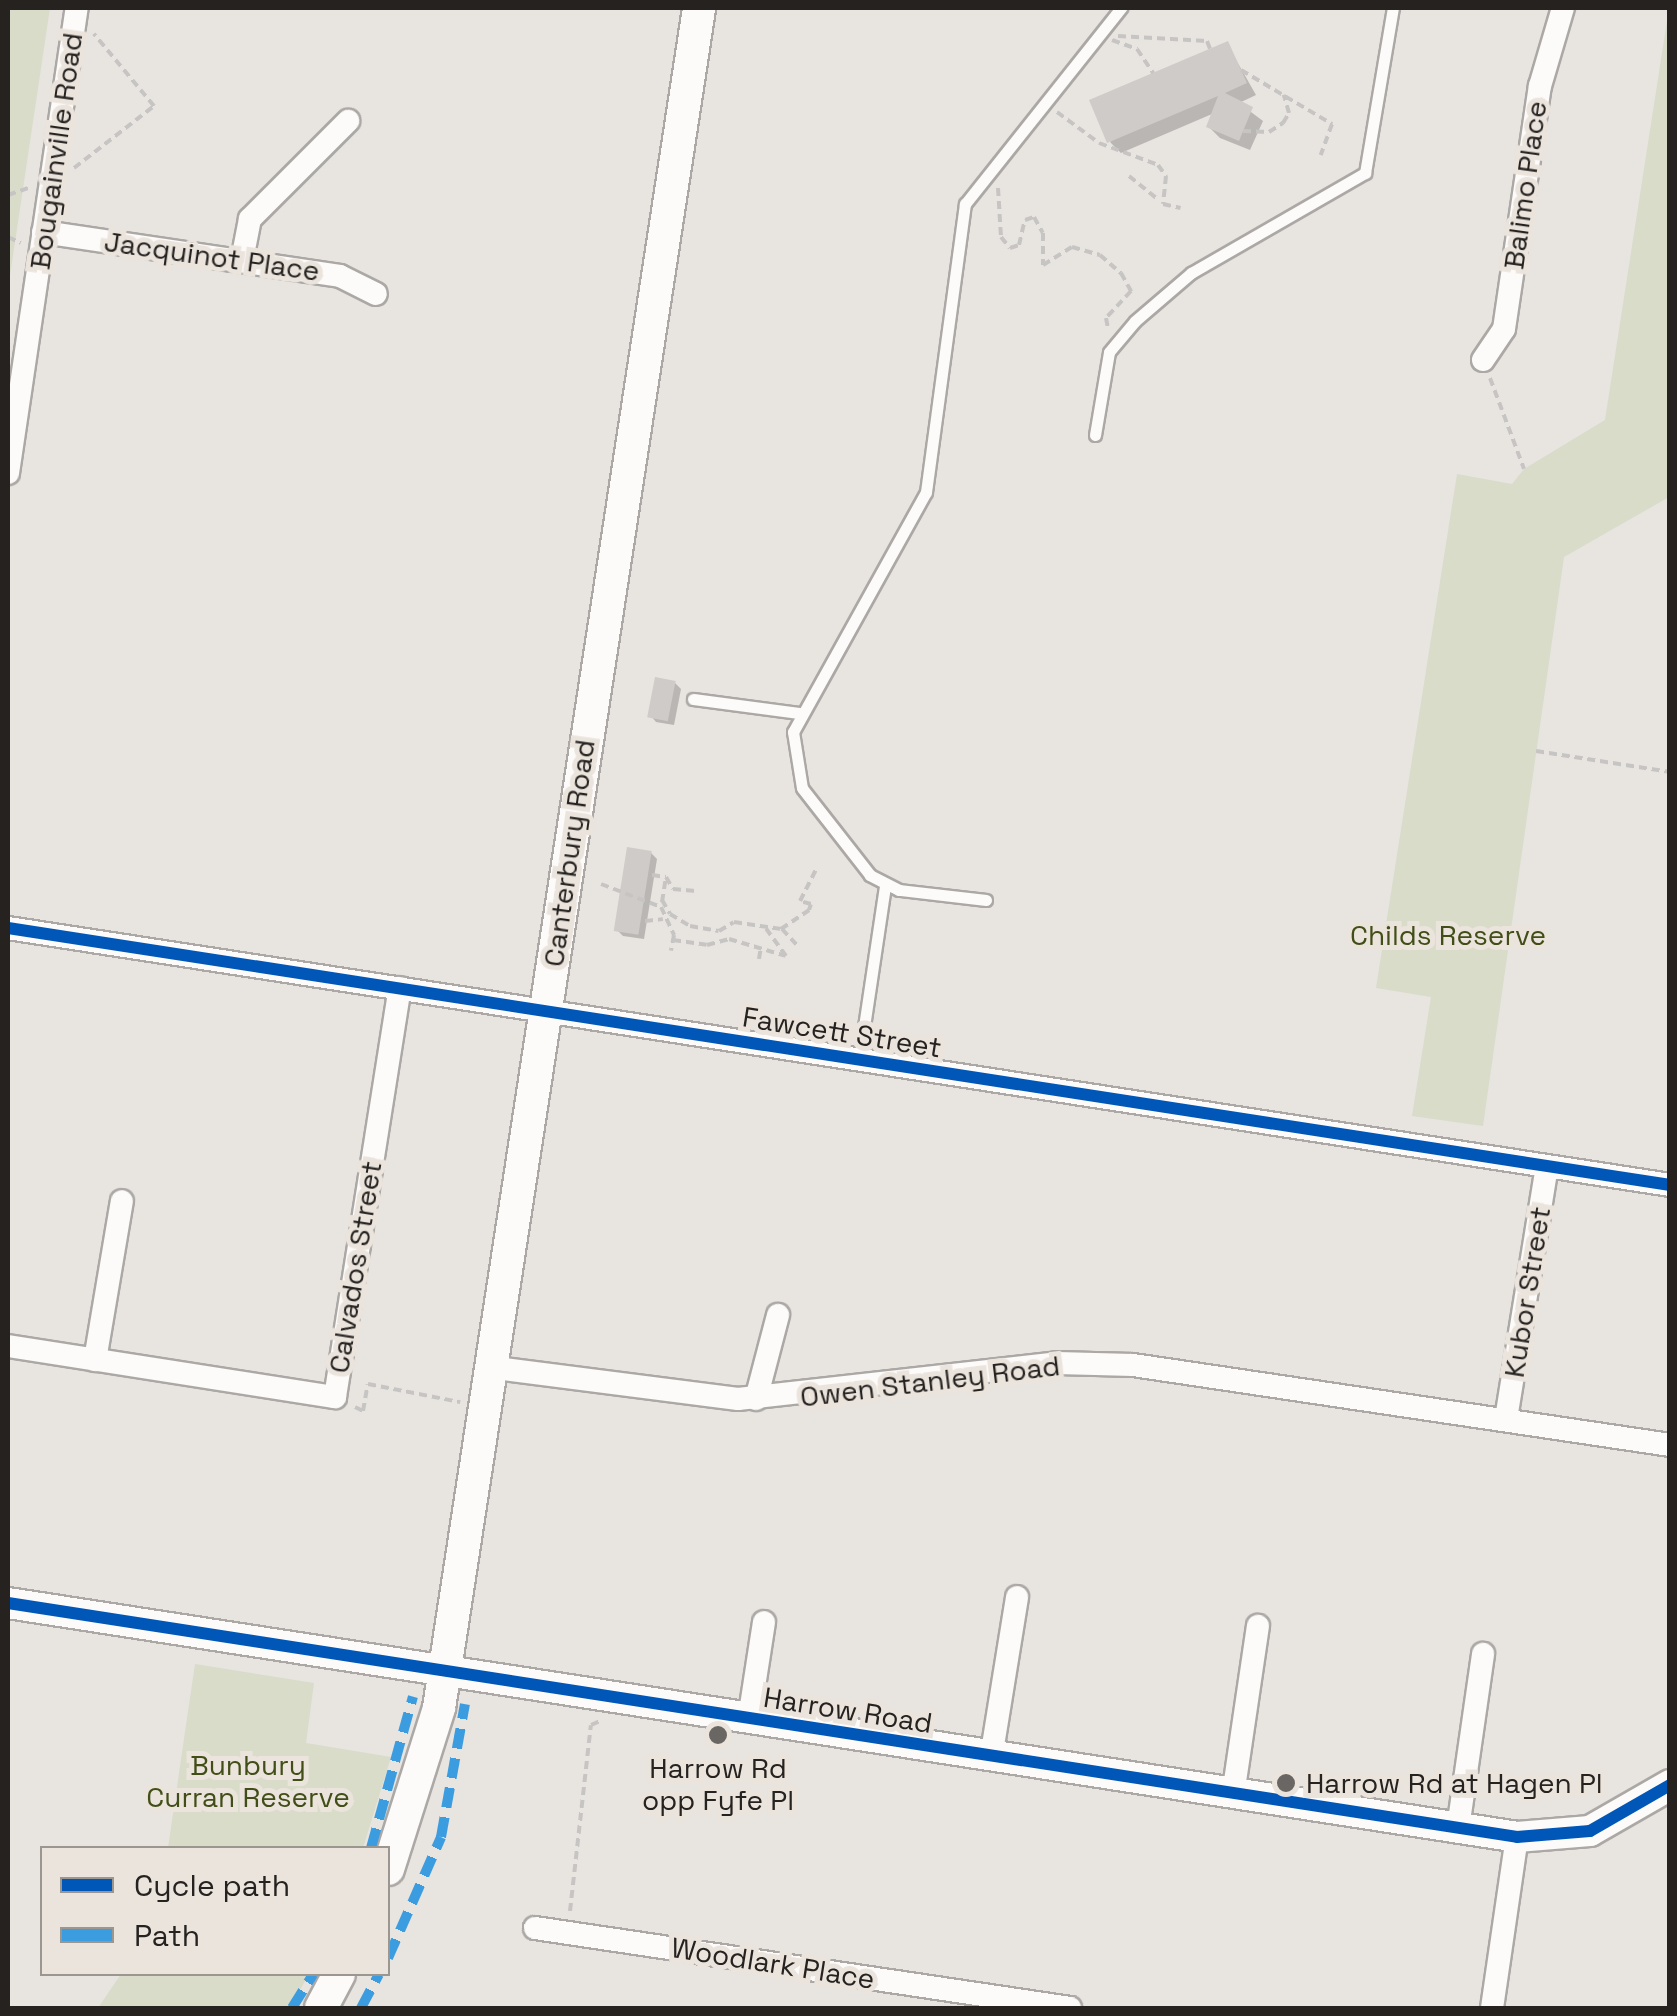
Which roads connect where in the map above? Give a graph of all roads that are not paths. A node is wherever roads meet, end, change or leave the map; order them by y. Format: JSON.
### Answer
{"nodes":[{"id":1,"x":77,"y":8,"type":"edge"},
{"id":2,"x":698,"y":8,"type":"edge"},
{"id":3,"x":1120,"y":8,"type":"edge"},
{"id":4,"x":1393,"y":8,"type":"edge"},
{"id":5,"x":1563,"y":8,"type":"edge"},
{"id":6,"x":348,"y":120,"type":"dead end"},
{"id":7,"x":44,"y":232,"type":"junction"},
{"id":8,"x":242,"y":260,"type":"junction"},
{"id":9,"x":376,"y":294,"type":"dead end"},
{"id":10,"x":1483,"y":360,"type":"road end"},
{"id":11,"x":1095,"y":435,"type":"dead end"},
{"id":12,"x":8,"y":473,"type":"edge"},
{"id":13,"x":693,"y":699,"type":"dead end"},
{"id":14,"x":800,"y":713,"type":"junction"},
{"id":15,"x":886,"y":886,"type":"junction"},
{"id":16,"x":986,"y":900,"type":"dead end"},
{"id":17,"x":8,"y":928,"type":"edge"},
{"id":18,"x":400,"y":988,"type":"junction"},
{"id":19,"x":546,"y":1011,"type":"junction"},
{"id":20,"x":859,"y":1060,"type":"junction"},
{"id":21,"x":1547,"y":1166,"type":"junction"},
{"id":22,"x":1670,"y":1185,"type":"edge"},
{"id":23,"x":122,"y":1201,"type":"dead end"},
{"id":24,"x":778,"y":1315,"type":"dead end"},
{"id":25,"x":8,"y":1346,"type":"edge"},
{"id":26,"x":95,"y":1360,"type":"junction"},
{"id":27,"x":488,"y":1367,"type":"junction"},
{"id":28,"x":756,"y":1399,"type":"junction"},
{"id":29,"x":1506,"y":1418,"type":"junction"},
{"id":30,"x":1670,"y":1445,"type":"edge"},
{"id":31,"x":1017,"y":1598,"type":"dead end"},
{"id":32,"x":8,"y":1602,"type":"edge"},
{"id":33,"x":764,"y":1622,"type":"dead end"},
{"id":34,"x":1258,"y":1626,"type":"dead end"},
{"id":35,"x":1483,"y":1654,"type":"dead end"},
{"id":36,"x":443,"y":1671,"type":"junction"},
{"id":37,"x":749,"y":1719,"type":"junction"},
{"id":38,"x":991,"y":1758,"type":"junction"},
{"id":39,"x":1670,"y":1785,"type":"edge"},
{"id":40,"x":1233,"y":1795,"type":"junction"},
{"id":41,"x":1458,"y":1828,"type":"junction"},
{"id":42,"x":1517,"y":1837,"type":"junction"},
{"id":43,"x":390,"y":1863,"type":"edge"},
{"id":44,"x":535,"y":1928,"type":"dead end"},
{"id":45,"x":339,"y":1976,"type":"edge"},
{"id":46,"x":321,"y":2008,"type":"edge"},
{"id":47,"x":1070,"y":2008,"type":"edge"},
{"id":48,"x":1492,"y":2008,"type":"edge"}],
"edges":[{"from":1,"to":7,"type":"street","name":"Bougainville Road"},
{"from":2,"to":19,"type":"main road","name":"Canterbury Road"},
{"from":3,"to":14,"type":"lane"},
{"from":4,"to":11,"type":"lane"},
{"from":5,"to":10,"type":"street","name":"Balimo Place"},
{"from":6,"to":8,"type":"street"},
{"from":7,"to":8,"type":"street","name":"Jacquinot Place"},
{"from":7,"to":12,"type":"street","name":"Bougainville Road"},
{"from":8,"to":9,"type":"street","name":"Jacquinot Place"},
{"from":13,"to":14,"type":"lane"},
{"from":14,"to":15,"type":"lane"},
{"from":15,"to":16,"type":"lane"},
{"from":15,"to":20,"type":"lane"},
{"from":17,"to":18,"type":"street","name":"Fawcett Street"},
{"from":18,"to":19,"type":"street","name":"Fawcett Street"},
{"from":18,"to":26,"type":"street","name":"Calvados Street"},
{"from":19,"to":20,"type":"street","name":"Fawcett Street"},
{"from":19,"to":27,"type":"main road","name":"Canterbury Road"},
{"from":20,"to":21,"type":"street","name":"Fawcett Street"},
{"from":21,"to":22,"type":"street","name":"Fawcett Street"},
{"from":21,"to":29,"type":"street","name":"Kubor Street"},
{"from":23,"to":26,"type":"street"},
{"from":24,"to":28,"type":"street"},
{"from":25,"to":26,"type":"street","name":"Calvados Street"},
{"from":27,"to":28,"type":"street","name":"Owen Stanley Road"},
{"from":27,"to":36,"type":"main road","name":"Canterbury Road"},
{"from":28,"to":29,"type":"street","name":"Owen Stanley Road"},
{"from":29,"to":30,"type":"street","name":"Owen Stanley Road"},
{"from":31,"to":38,"type":"street"},
{"from":32,"to":36,"type":"street","name":"Harrow Road"},
{"from":33,"to":37,"type":"street"},
{"from":34,"to":40,"type":"street"},
{"from":35,"to":41,"type":"street"},
{"from":36,"to":37,"type":"street","name":"Harrow Road"},
{"from":36,"to":43,"type":"main road","name":"Canterbury Road"},
{"from":37,"to":38,"type":"street","name":"Harrow Road"},
{"from":38,"to":40,"type":"street","name":"Harrow Road"},
{"from":39,"to":42,"type":"street","name":"Harrow Road"},
{"from":40,"to":41,"type":"street","name":"Harrow Road"},
{"from":41,"to":42,"type":"street","name":"Harrow Road"},
{"from":42,"to":48,"type":"street"},
{"from":44,"to":47,"type":"street","name":"Woodlark Place"},
{"from":45,"to":46,"type":"main road"}]}
